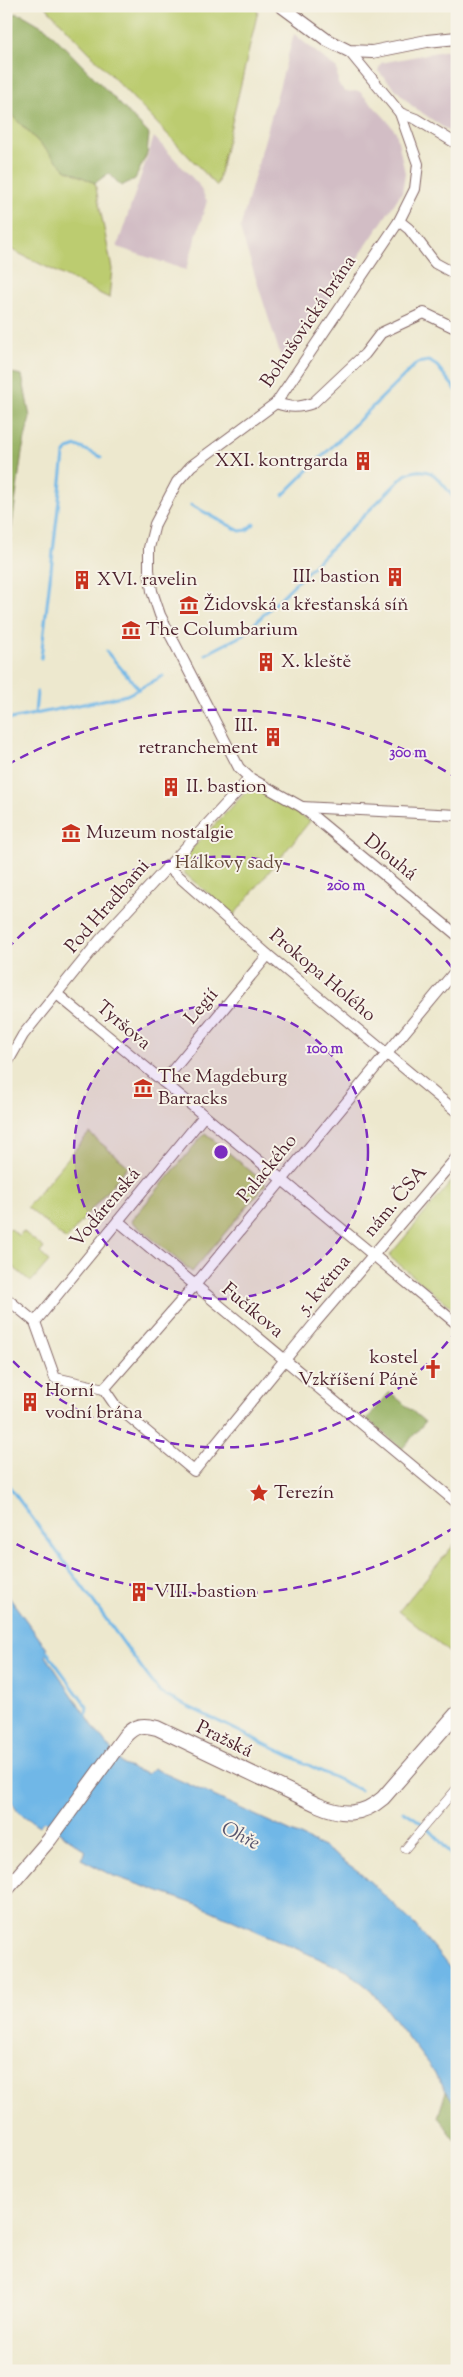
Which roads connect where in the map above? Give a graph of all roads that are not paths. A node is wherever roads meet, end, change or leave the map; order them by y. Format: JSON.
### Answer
{"nodes":[{"id":1,"x":281,"y":6,"type":"edge"},
{"id":2,"x":457,"y":38,"type":"edge"},
{"id":3,"x":349,"y":50,"type":"junction"},
{"id":4,"x":400,"y":113,"type":"junction"},
{"id":5,"x":457,"y":144,"type":"edge"},
{"id":6,"x":399,"y":221,"type":"junction"},
{"id":7,"x":455,"y":271,"type":"edge"},
{"id":8,"x":457,"y":329,"type":"edge"},
{"id":9,"x":276,"y":403,"type":"junction"},
{"id":10,"x":250,"y":778,"type":"junction"},
{"id":11,"x":302,"y":807,"type":"junction"},
{"id":12,"x":457,"y":816,"type":"edge"},
{"id":13,"x":167,"y":866,"type":"junction"},
{"id":14,"x":457,"y":935,"type":"edge"},
{"id":15,"x":268,"y":954,"type":"junction"},
{"id":16,"x":457,"y":969,"type":"edge"},
{"id":17,"x":58,"y":995,"type":"junction"},
{"id":18,"x":386,"y":1052,"type":"junction"},
{"id":19,"x":6,"y":1066,"type":"edge"},
{"id":20,"x":163,"y":1082,"type":"junction"},
{"id":21,"x":457,"y":1112,"type":"edge"},
{"id":22,"x":204,"y":1116,"type":"junction"},
{"id":23,"x":457,"y":1157,"type":"edge"},
{"id":24,"x":282,"y":1179,"type":"junction"},
{"id":25,"x":118,"y":1221,"type":"junction"},
{"id":26,"x":373,"y":1256,"type":"junction"},
{"id":27,"x":194,"y":1285,"type":"junction"},
{"id":28,"x":6,"y":1298,"type":"edge"},
{"id":29,"x":35,"y":1322,"type":"junction"},
{"id":30,"x":457,"y":1324,"type":"edge"},
{"id":31,"x":285,"y":1361,"type":"junction"},
{"id":32,"x":104,"y":1389,"type":"junction"},
{"id":33,"x":457,"y":1503,"type":"edge"},
{"id":34,"x":457,"y":1713,"type":"edge"},
{"id":35,"x":457,"y":1788,"type":"edge"},
{"id":36,"x":405,"y":1849,"type":"dead end"},
{"id":37,"x":6,"y":1890,"type":"edge"}],
"edges":[{"from":1,"to":3,"type":"street"},
{"from":2,"to":3,"type":"street"},
{"from":3,"to":4,"type":"street","name":"Bohušovická brána"},
{"from":4,"to":5,"type":"street"},
{"from":4,"to":6,"type":"street","name":"Bohušovická brána"},
{"from":6,"to":7,"type":"street"},
{"from":6,"to":9,"type":"street","name":"Bohušovická brána"},
{"from":8,"to":9,"type":"street"},
{"from":9,"to":10,"type":"street","name":"Bohušovická brána"},
{"from":10,"to":11,"type":"street","name":"Dlouhá"},
{"from":10,"to":13,"type":"street","name":"Pod Hradbami"},
{"from":11,"to":12,"type":"street"},
{"from":11,"to":14,"type":"street","name":"Dlouhá"},
{"from":13,"to":15,"type":"street","name":"Prokopa Holého"},
{"from":13,"to":17,"type":"street","name":"Pod Hradbami"},
{"from":15,"to":18,"type":"street","name":"Prokopa Holého"},
{"from":15,"to":20,"type":"street","name":"Legií"},
{"from":16,"to":18,"type":"street","name":"Palackého"},
{"from":17,"to":19,"type":"street","name":"Pod Hradbami"},
{"from":17,"to":20,"type":"street","name":"Tyršova"},
{"from":18,"to":21,"type":"street","name":"Prokopa Holého"},
{"from":18,"to":24,"type":"street","name":"Palackého"},
{"from":20,"to":22,"type":"street","name":"Tyršova"},
{"from":22,"to":24,"type":"street","name":"Tyršova"},
{"from":22,"to":25,"type":"street","name":"Vodárenská"},
{"from":23,"to":26,"type":"street","name":"nám. ČSA"},
{"from":24,"to":26,"type":"street","name":"Tyršova"},
{"from":24,"to":27,"type":"street","name":"Palackého"},
{"from":25,"to":27,"type":"street","name":"Fučíkova"},
{"from":25,"to":29,"type":"street","name":"Vodárenská"},
{"from":26,"to":30,"type":"street","name":"nám. ČSA"},
{"from":26,"to":31,"type":"street","name":"5. května"},
{"from":27,"to":31,"type":"street","name":"Fučíkova"},
{"from":27,"to":32,"type":"street","name":"Palackého"},
{"from":28,"to":29,"type":"street"},
{"from":29,"to":32,"type":"street"},
{"from":31,"to":32,"type":"street"},
{"from":31,"to":33,"type":"street","name":"Fučíkova"},
{"from":34,"to":37,"type":"main road","name":"Pražská"},
{"from":35,"to":36,"type":"street"}]}
